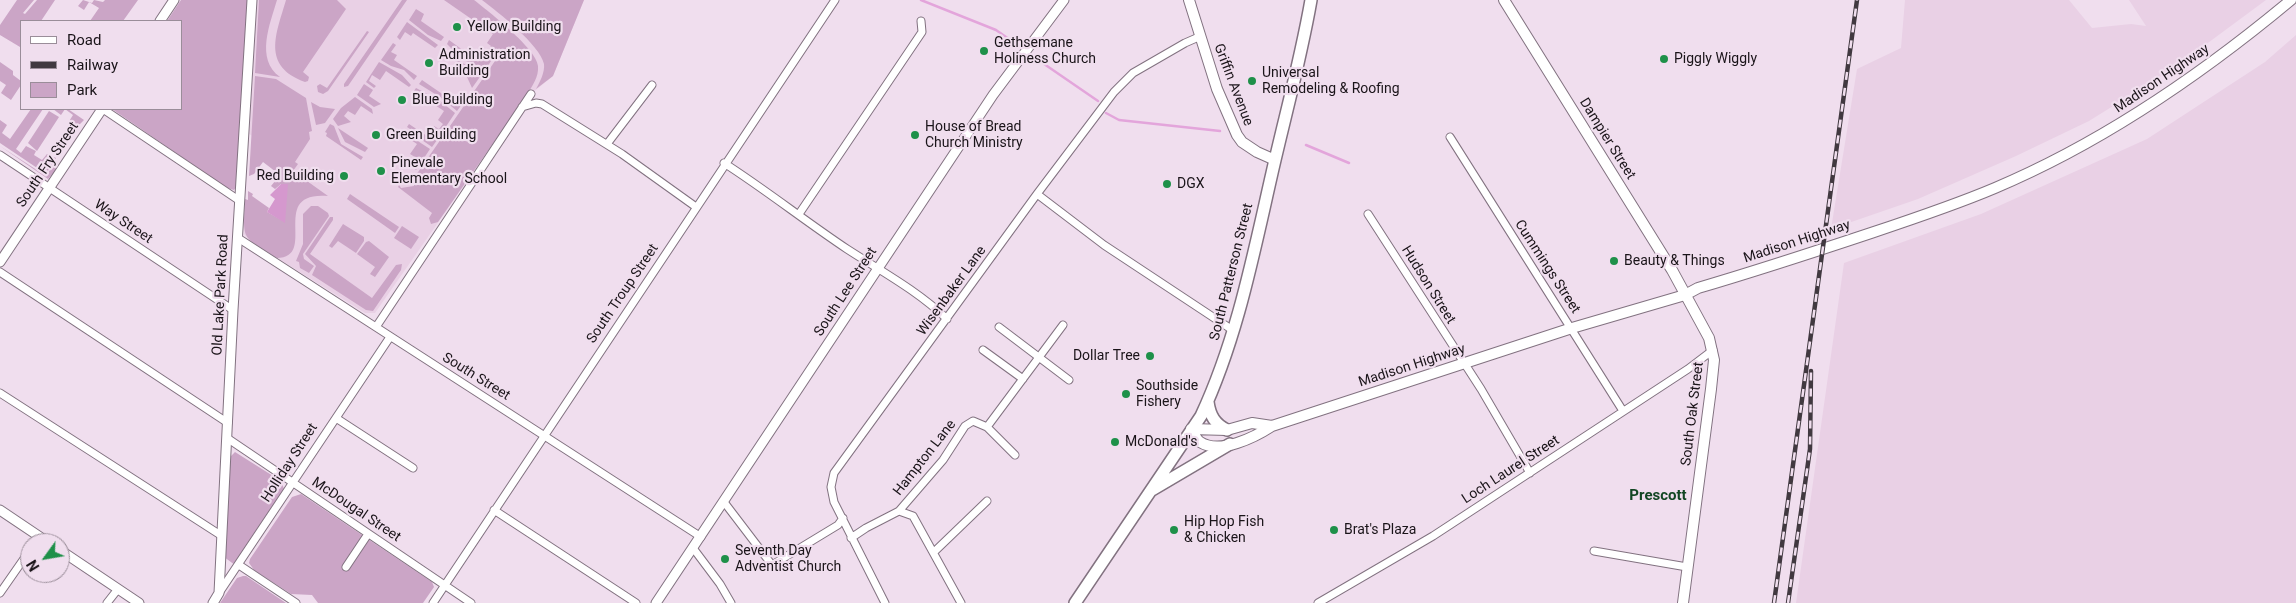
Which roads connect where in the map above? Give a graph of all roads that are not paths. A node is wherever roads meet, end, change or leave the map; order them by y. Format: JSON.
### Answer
{"nodes":[{"id":1,"x":174,"y":0,"type":"edge"},
{"id":2,"x":252,"y":0,"type":"edge"},
{"id":3,"x":835,"y":0,"type":"edge"},
{"id":4,"x":1064,"y":0,"type":"edge"},
{"id":5,"x":1189,"y":0,"type":"edge"},
{"id":6,"x":1311,"y":0,"type":"edge"},
{"id":7,"x":1504,"y":0,"type":"edge"},
{"id":8,"x":2291,"y":0,"type":"edge"},
{"id":9,"x":161,"y":20,"type":"edge"},
{"id":10,"x":921,"y":21,"type":"dead end"},
{"id":11,"x":1201,"y":36,"type":"junction"},
{"id":12,"x":652,"y":85,"type":"dead end"},
{"id":13,"x":531,"y":94,"type":"dead end"},
{"id":14,"x":522,"y":107,"type":"junction"},
{"id":15,"x":102,"y":110,"type":"edge"},
{"id":16,"x":104,"y":110,"type":"edge"},
{"id":17,"x":1450,"y":137,"type":"dead end"},
{"id":18,"x":607,"y":144,"type":"junction"},
{"id":19,"x":0,"y":155,"type":"edge"},
{"id":20,"x":1275,"y":160,"type":"junction"},
{"id":21,"x":724,"y":163,"type":"junction"},
{"id":22,"x":49,"y":188,"type":"junction"},
{"id":23,"x":1037,"y":194,"type":"junction"},
{"id":24,"x":240,"y":201,"type":"junction"},
{"id":25,"x":696,"y":206,"type":"junction"},
{"id":26,"x":799,"y":214,"type":"junction"},
{"id":27,"x":1368,"y":214,"type":"dead end"},
{"id":28,"x":238,"y":238,"type":"junction"},
{"id":29,"x":0,"y":262,"type":"edge"},
{"id":30,"x":879,"y":267,"type":"junction"},
{"id":31,"x":0,"y":272,"type":"edge"},
{"id":32,"x":1684,"y":295,"type":"junction"},
{"id":33,"x":233,"y":310,"type":"junction"},
{"id":34,"x":947,"y":319,"type":"junction"},
{"id":35,"x":1063,"y":325,"type":"dead end"},
{"id":36,"x":376,"y":327,"type":"junction"},
{"id":37,"x":999,"y":327,"type":"dead end"},
{"id":38,"x":1572,"y":328,"type":"junction"},
{"id":39,"x":1234,"y":331,"type":"junction"},
{"id":40,"x":390,"y":337,"type":"junction"},
{"id":41,"x":983,"y":350,"type":"dead end"},
{"id":42,"x":1713,"y":350,"type":"junction"},
{"id":43,"x":1040,"y":357,"type":"junction"},
{"id":44,"x":1463,"y":365,"type":"junction"},
{"id":45,"x":1023,"y":379,"type":"junction"},
{"id":46,"x":1069,"y":380,"type":"dead end"},
{"id":47,"x":0,"y":393,"type":"edge"},
{"id":48,"x":1208,"y":402,"type":"junction"},
{"id":49,"x":1623,"y":411,"type":"junction"},
{"id":50,"x":336,"y":418,"type":"junction"},
{"id":51,"x":228,"y":423,"type":"junction"},
{"id":52,"x":1272,"y":426,"type":"junction"},
{"id":53,"x":987,"y":428,"type":"junction"},
{"id":54,"x":1191,"y":429,"type":"junction"},
{"id":55,"x":1227,"y":430,"type":"junction"},
{"id":56,"x":544,"y":434,"type":"junction"},
{"id":57,"x":227,"y":438,"type":"junction"},
{"id":58,"x":1230,"y":444,"type":"junction"},
{"id":59,"x":1015,"y":455,"type":"dead end"},
{"id":60,"x":413,"y":468,"type":"dead end"},
{"id":61,"x":1530,"y":473,"type":"junction"},
{"id":62,"x":294,"y":483,"type":"junction"},
{"id":63,"x":1148,"y":492,"type":"junction"},
{"id":64,"x":987,"y":501,"type":"dead end"},
{"id":65,"x":724,"y":502,"type":"junction"},
{"id":66,"x":0,"y":510,"type":"edge"},
{"id":67,"x":494,"y":510,"type":"junction"},
{"id":68,"x":899,"y":512,"type":"junction"},
{"id":69,"x":843,"y":518,"type":"junction"},
{"id":70,"x":28,"y":533,"type":"edge"},
{"id":71,"x":368,"y":534,"type":"junction"},
{"id":72,"x":222,"y":536,"type":"junction"},
{"id":73,"x":701,"y":537,"type":"junction"},
{"id":74,"x":852,"y":538,"type":"junction"},
{"id":75,"x":693,"y":548,"type":"junction"},
{"id":76,"x":1594,"y":551,"type":"dead end"},
{"id":77,"x":934,"y":552,"type":"junction"},
{"id":78,"x":70,"y":557,"type":"edge"},
{"id":79,"x":20,"y":564,"type":"edge"},
{"id":80,"x":239,"y":565,"type":"junction"},
{"id":81,"x":346,"y":567,"type":"dead end"},
{"id":82,"x":1687,"y":567,"type":"junction"},
{"id":83,"x":444,"y":585,"type":"junction"},
{"id":84,"x":118,"y":589,"type":"junction"},
{"id":85,"x":220,"y":592,"type":"junction"},
{"id":86,"x":0,"y":593,"type":"edge"},
{"id":87,"x":107,"y":603,"type":"edge"},
{"id":88,"x":139,"y":603,"type":"edge"},
{"id":89,"x":213,"y":603,"type":"edge"},
{"id":90,"x":296,"y":603,"type":"edge"},
{"id":91,"x":433,"y":603,"type":"edge"},
{"id":92,"x":471,"y":603,"type":"edge"},
{"id":93,"x":636,"y":603,"type":"edge"},
{"id":94,"x":656,"y":603,"type":"edge"},
{"id":95,"x":731,"y":603,"type":"edge"},
{"id":96,"x":885,"y":603,"type":"edge"},
{"id":97,"x":961,"y":603,"type":"edge"},
{"id":98,"x":1075,"y":603,"type":"edge"},
{"id":99,"x":1318,"y":603,"type":"edge"},
{"id":100,"x":1682,"y":603,"type":"edge"}],
"edges":[{"from":1,"to":9,"type":"street"},
{"from":2,"to":24,"type":"street","name":"Old Lake Park Road"},
{"from":3,"to":21,"type":"street","name":"South Troup Street"},
{"from":4,"to":30,"type":"street","name":"South Lee Street"},
{"from":5,"to":11,"type":"main road","name":"Griffin Avenue"},
{"from":6,"to":20,"type":"main road","name":"South Patterson Street"},
{"from":7,"to":32,"type":"main road","name":"Dampier Street"},
{"from":8,"to":32,"type":"main road","name":"Madison Highway"},
{"from":10,"to":26,"type":"street"},
{"from":11,"to":20,"type":"main road","name":"Griffin Avenue"},
{"from":11,"to":23,"type":"street","name":"Wisenbaker Lane"},
{"from":12,"to":18,"type":"street"},
{"from":13,"to":14,"type":"street"},
{"from":14,"to":18,"type":"street"},
{"from":14,"to":36,"type":"street"},
{"from":15,"to":22,"type":"street","name":"South Fry Street"},
{"from":16,"to":24,"type":"street"},
{"from":17,"to":38,"type":"street","name":"Cummings Street"},
{"from":18,"to":25,"type":"street"},
{"from":19,"to":22,"type":"street","name":"Way Street"},
{"from":20,"to":39,"type":"main road","name":"South Patterson Street"},
{"from":21,"to":25,"type":"street","name":"South Troup Street"},
{"from":21,"to":26,"type":"street"},
{"from":22,"to":29,"type":"street","name":"South Fry Street"},
{"from":22,"to":33,"type":"street","name":"Way Street"},
{"from":23,"to":34,"type":"street","name":"Wisenbaker Lane"},
{"from":23,"to":39,"type":"street"},
{"from":24,"to":28,"type":"street","name":"Old Lake Park Road"},
{"from":25,"to":56,"type":"street","name":"South Troup Street"},
{"from":26,"to":30,"type":"street"},
{"from":27,"to":44,"type":"street","name":"Hudson Street"},
{"from":28,"to":33,"type":"street","name":"Old Lake Park Road"},
{"from":28,"to":36,"type":"street","name":"South Street"},
{"from":30,"to":34,"type":"street"},
{"from":30,"to":65,"type":"street","name":"South Lee Street"},
{"from":31,"to":51,"type":"street"},
{"from":32,"to":38,"type":"main road","name":"Madison Highway"},
{"from":32,"to":42,"type":"main road","name":"South Oak Street"},
{"from":33,"to":51,"type":"street","name":"Old Lake Park Road"},
{"from":34,"to":69,"type":"street","name":"Wisenbaker Lane"},
{"from":35,"to":43,"type":"street"},
{"from":36,"to":40,"type":"street","name":"South Street"},
{"from":37,"to":43,"type":"street"},
{"from":38,"to":44,"type":"main road","name":"Madison Highway"},
{"from":38,"to":49,"type":"street","name":"Cummings Street"},
{"from":39,"to":48,"type":"main road","name":"South Patterson Street"},
{"from":40,"to":50,"type":"street","name":"Holliday Street"},
{"from":40,"to":56,"type":"street","name":"South Street"},
{"from":41,"to":45,"type":"street"},
{"from":42,"to":49,"type":"street","name":"Loch Laurel Street"},
{"from":42,"to":82,"type":"main road","name":"South Oak Street"},
{"from":43,"to":45,"type":"street"},
{"from":43,"to":46,"type":"street"},
{"from":44,"to":52,"type":"main road","name":"Madison Highway"},
{"from":44,"to":61,"type":"street","name":"Hudson Street"},
{"from":45,"to":53,"type":"street"},
{"from":47,"to":72,"type":"street"},
{"from":48,"to":54,"type":"main road","name":"South Patterson Street"},
{"from":48,"to":55,"type":"main road"},
{"from":49,"to":61,"type":"street","name":"Loch Laurel Street"},
{"from":50,"to":60,"type":"street"},
{"from":50,"to":62,"type":"street","name":"Holliday Street"},
{"from":51,"to":57,"type":"street","name":"Old Lake Park Road"},
{"from":52,"to":55,"type":"main road","name":"Madison Highway"},
{"from":52,"to":58,"type":"main road","name":"Madison Highway"},
{"from":53,"to":59,"type":"street"},
{"from":53,"to":68,"type":"street","name":"Hampton Lane"},
{"from":54,"to":55,"type":"main road","name":"Madison Highway"},
{"from":54,"to":58,"type":"main road","name":"Madison Highway"},
{"from":54,"to":63,"type":"main road","name":"South Patterson Street"},
{"from":56,"to":67,"type":"street","name":"South Troup Street"},
{"from":56,"to":73,"type":"street","name":"South Street"},
{"from":57,"to":62,"type":"street","name":"McDougal Street"},
{"from":57,"to":72,"type":"street","name":"Old Lake Park Road"},
{"from":58,"to":63,"type":"main road"},
{"from":61,"to":99,"type":"street","name":"Loch Laurel Street"},
{"from":62,"to":71,"type":"street","name":"McDougal Street"},
{"from":62,"to":80,"type":"street","name":"Holliday Street"},
{"from":63,"to":98,"type":"main road","name":"South Patterson Street"},
{"from":64,"to":77,"type":"street"},
{"from":65,"to":69,"type":"street"},
{"from":65,"to":73,"type":"street","name":"South Lee Street"},
{"from":66,"to":70,"type":"street"},
{"from":67,"to":83,"type":"street","name":"South Troup Street"},
{"from":67,"to":93,"type":"street"},
{"from":68,"to":74,"type":"street","name":"Hampton Lane"},
{"from":68,"to":77,"type":"street"},
{"from":69,"to":74,"type":"street","name":"Wisenbaker Lane"},
{"from":71,"to":81,"type":"street"},
{"from":71,"to":83,"type":"street","name":"McDougal Street"},
{"from":72,"to":85,"type":"street","name":"Old Lake Park Road"},
{"from":73,"to":75,"type":"street","name":"South Lee Street"},
{"from":74,"to":96,"type":"street","name":"Wisenbaker Lane"},
{"from":75,"to":94,"type":"street","name":"South Lee Street"},
{"from":75,"to":95,"type":"street"},
{"from":76,"to":82,"type":"street"},
{"from":77,"to":97,"type":"street"},
{"from":78,"to":84,"type":"street"},
{"from":79,"to":86,"type":"street"},
{"from":80,"to":85,"type":"street","name":"Holliday Street"},
{"from":80,"to":90,"type":"street"},
{"from":82,"to":100,"type":"main road","name":"South Oak Street"},
{"from":83,"to":91,"type":"street","name":"South Troup Street"},
{"from":83,"to":92,"type":"street","name":"McDougal Street"},
{"from":84,"to":87,"type":"street"},
{"from":84,"to":88,"type":"street"},
{"from":85,"to":89,"type":"street","name":"Holliday Street"}]}
